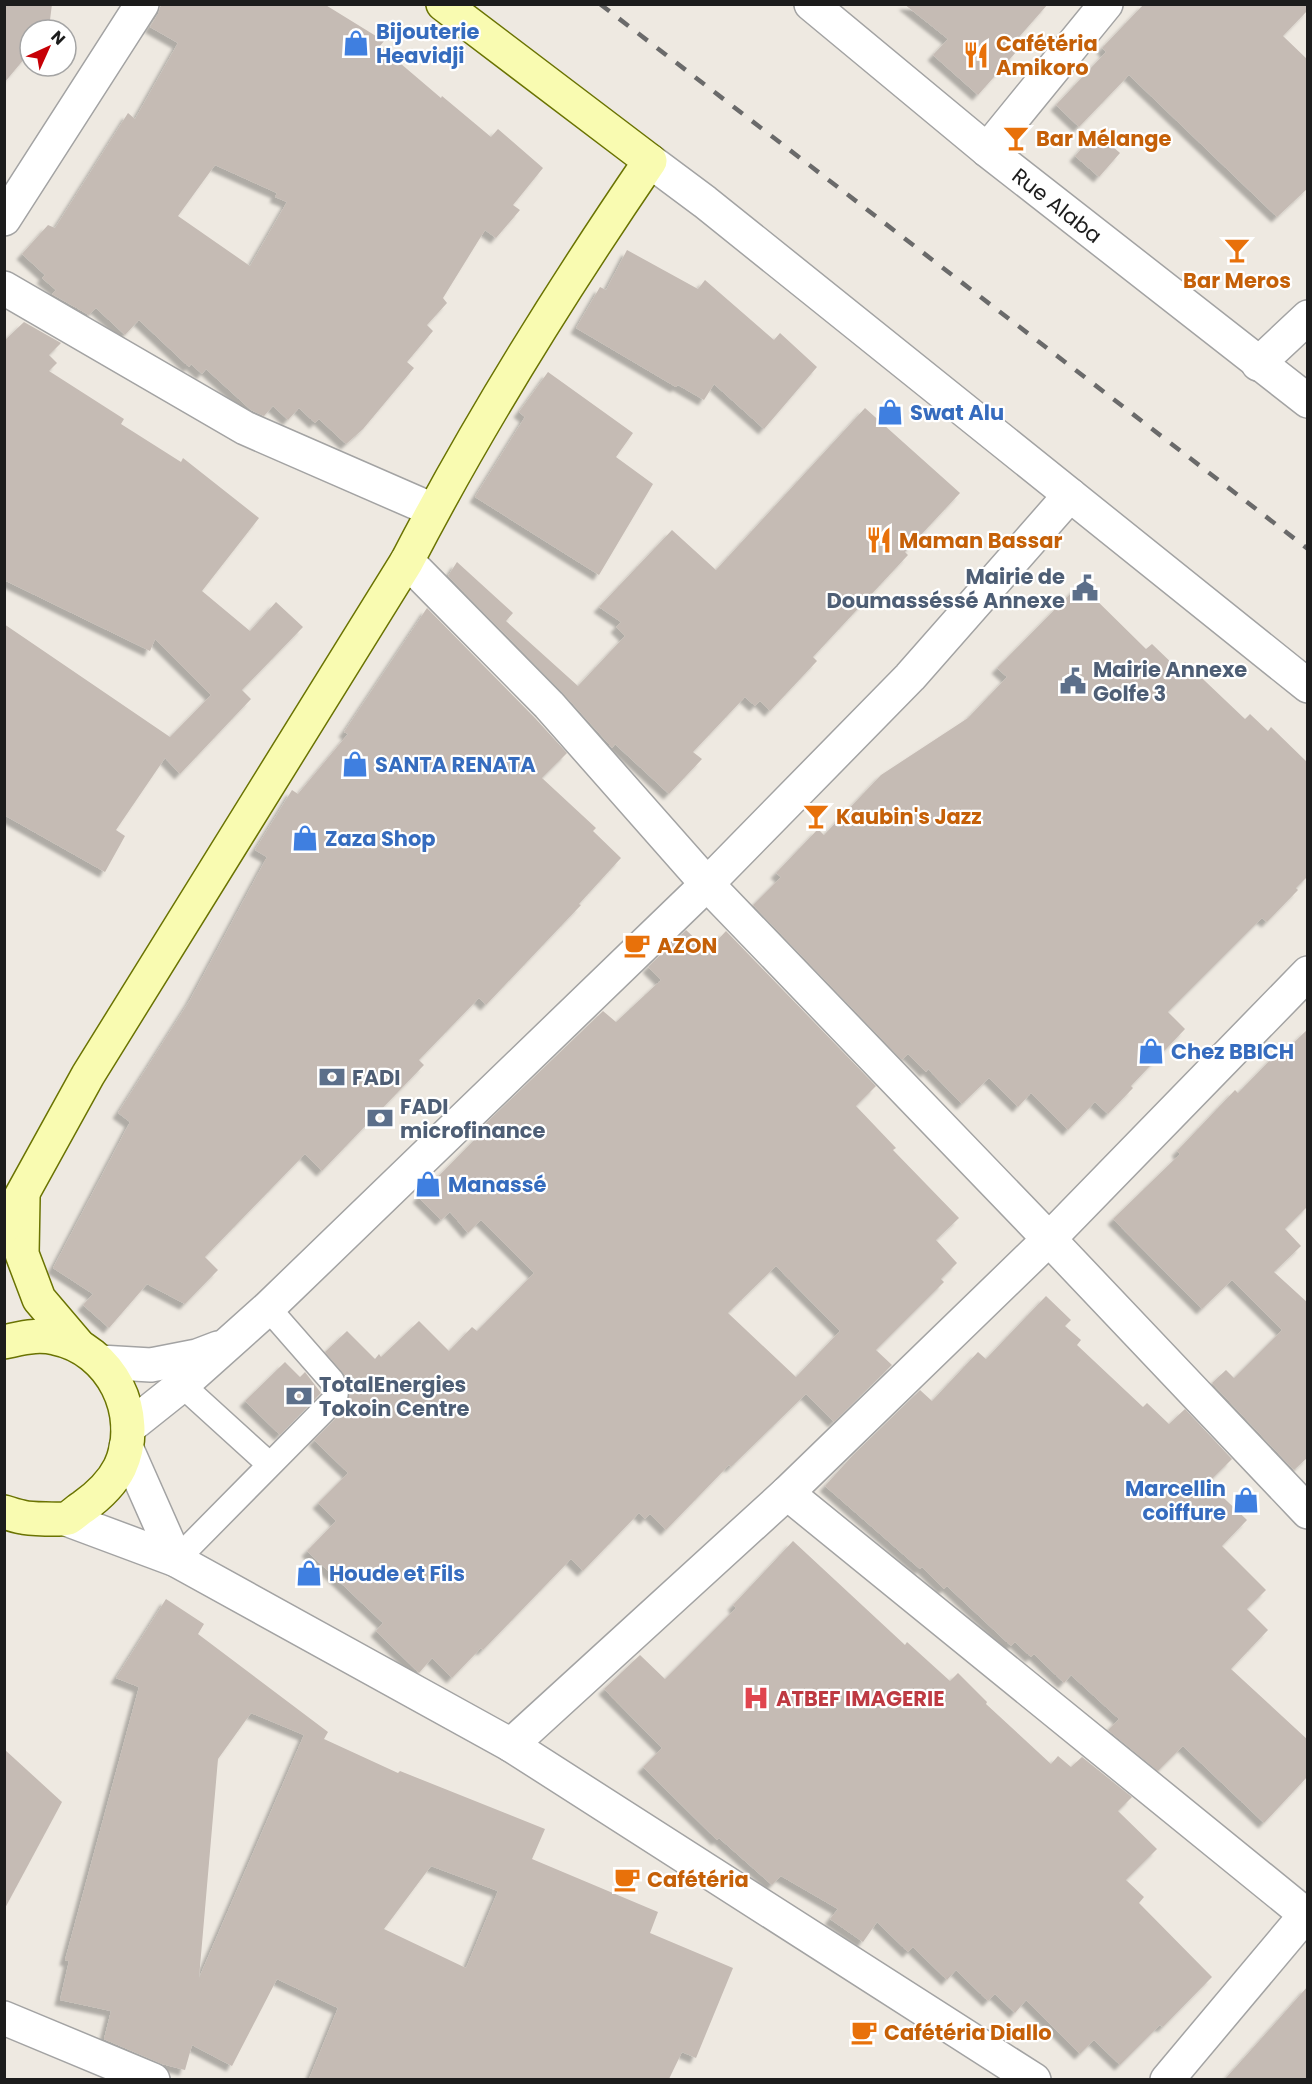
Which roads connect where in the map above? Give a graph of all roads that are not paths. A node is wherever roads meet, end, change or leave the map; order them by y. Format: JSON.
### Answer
{"nodes":[{"id":1,"x":142,"y":4,"type":"edge"},
{"id":2,"x":443,"y":4,"type":"edge"},
{"id":3,"x":811,"y":4,"type":"edge"},
{"id":4,"x":1106,"y":4,"type":"edge"},
{"id":5,"x":987,"y":150,"type":"junction"},
{"id":6,"x":650,"y":161,"type":"junction"},
{"id":7,"x":4,"y":219,"type":"edge"},
{"id":8,"x":4,"y":288,"type":"edge"},
{"id":9,"x":1308,"y":317,"type":"edge"},
{"id":10,"x":1258,"y":364,"type":"junction"},
{"id":11,"x":1308,"y":401,"type":"edge"},
{"id":12,"x":1070,"y":495,"type":"junction"},
{"id":13,"x":434,"y":510,"type":"junction"},
{"id":14,"x":407,"y":561,"type":"junction"},
{"id":15,"x":1308,"y":686,"type":"edge"},
{"id":16,"x":706,"y":884,"type":"junction"},
{"id":17,"x":1308,"y":973,"type":"edge"},
{"id":18,"x":23,"y":1196,"type":"junction"},
{"id":19,"x":4,"y":1227,"type":"edge"},
{"id":20,"x":1049,"y":1239,"type":"junction"},
{"id":21,"x":268,"y":1308,"type":"junction"},
{"id":22,"x":4,"y":1342,"type":"edge"},
{"id":23,"x":225,"y":1345,"type":"junction"},
{"id":24,"x":89,"y":1354,"type":"junction"},
{"id":25,"x":182,"y":1385,"type":"junction"},
{"id":26,"x":127,"y":1437,"type":"junction"},
{"id":27,"x":269,"y":1464,"type":"junction"},
{"id":28,"x":787,"y":1493,"type":"junction"},
{"id":29,"x":1308,"y":1512,"type":"edge"},
{"id":30,"x":66,"y":1519,"type":"junction"},
{"id":31,"x":11,"y":1520,"type":"edge"},
{"id":32,"x":176,"y":1560,"type":"junction"},
{"id":33,"x":511,"y":1745,"type":"junction"},
{"id":34,"x":1306,"y":1913,"type":"edge"},
{"id":35,"x":4,"y":2018,"type":"edge"},
{"id":36,"x":153,"y":2079,"type":"edge"},
{"id":37,"x":1034,"y":2079,"type":"edge"},
{"id":38,"x":1167,"y":2079,"type":"edge"}],
"edges":[{"from":1,"to":7,"type":"street"},
{"from":2,"to":6,"type":"main road"},
{"from":3,"to":5,"type":"street","name":"Rue Alaba"},
{"from":4,"to":5,"type":"street"},
{"from":5,"to":10,"type":"street","name":"Rue Alaba"},
{"from":6,"to":12,"type":"street"},
{"from":6,"to":13,"type":"main road"},
{"from":8,"to":13,"type":"street"},
{"from":9,"to":10,"type":"street"},
{"from":10,"to":11,"type":"street","name":"Rue Alaba"},
{"from":12,"to":15,"type":"street"},
{"from":12,"to":16,"type":"street"},
{"from":13,"to":14,"type":"main road"},
{"from":14,"to":16,"type":"street"},
{"from":14,"to":18,"type":"main road"},
{"from":16,"to":20,"type":"street"},
{"from":16,"to":21,"type":"street"},
{"from":17,"to":20,"type":"street"},
{"from":18,"to":19,"type":"main road"},
{"from":18,"to":24,"type":"main road"},
{"from":20,"to":28,"type":"street"},
{"from":20,"to":29,"type":"street"},
{"from":21,"to":23,"type":"street"},
{"from":21,"to":27,"type":"lane"},
{"from":22,"to":24,"type":"main road"},
{"from":23,"to":24,"type":"street"},
{"from":23,"to":25,"type":"street"},
{"from":24,"to":26,"type":"main road"},
{"from":25,"to":26,"type":"street"},
{"from":25,"to":27,"type":"lane"},
{"from":26,"to":30,"type":"main road"},
{"from":26,"to":32,"type":"street"},
{"from":27,"to":32,"type":"lane"},
{"from":28,"to":33,"type":"street"},
{"from":28,"to":34,"type":"street"},
{"from":30,"to":31,"type":"main road"},
{"from":30,"to":32,"type":"street"},
{"from":32,"to":33,"type":"street"},
{"from":33,"to":37,"type":"street"},
{"from":34,"to":38,"type":"street"},
{"from":35,"to":36,"type":"street"}]}
